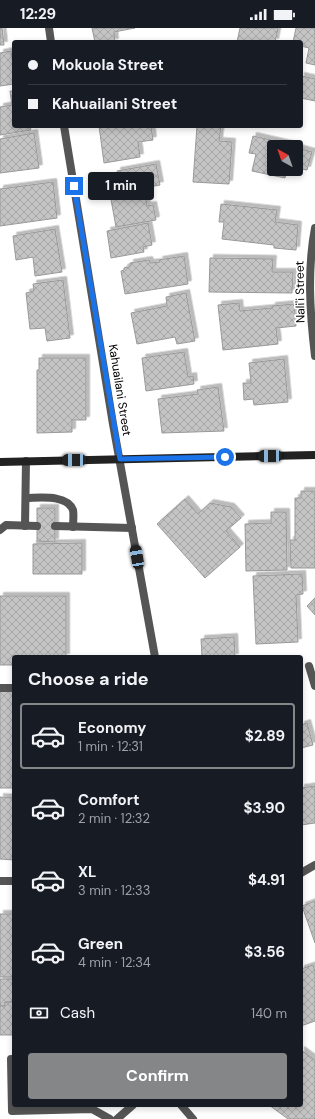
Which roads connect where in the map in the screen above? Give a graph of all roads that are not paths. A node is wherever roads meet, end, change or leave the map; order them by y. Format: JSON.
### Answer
{"nodes":[{"id":1,"x":49,"y":28,"type":"edge"},
{"id":2,"x":51,"y":40,"type":"edge"},
{"id":3,"x":64,"y":128,"type":"edge"},
{"id":4,"x":315,"y":228,"type":"edge"},
{"id":5,"x":315,"y":356,"type":"edge"},
{"id":6,"x":315,"y":455,"type":"edge"},
{"id":7,"x":120,"y":459,"type":"junction"},
{"id":8,"x":26,"y":461,"type":"junction"},
{"id":9,"x":0,"y":462,"type":"edge"},
{"id":10,"x":26,"y":498,"type":"junction"},
{"id":11,"x":25,"y":526,"type":"junction"},
{"id":12,"x":37,"y":526,"type":"dead end"},
{"id":13,"x":55,"y":526,"type":"dead end"},
{"id":14,"x":73,"y":527,"type":"junction"},
{"id":15,"x":132,"y":528,"type":"junction"},
{"id":16,"x":0,"y":530,"type":"edge"},
{"id":17,"x":155,"y":655,"type":"edge"},
{"id":18,"x":309,"y":666,"type":"dead end"},
{"id":19,"x":315,"y":686,"type":"edge"},
{"id":20,"x":0,"y":688,"type":"edge"},
{"id":21,"x":12,"y":688,"type":"edge"},
{"id":22,"x":315,"y":865,"type":"edge"},
{"id":23,"x":303,"y":872,"type":"edge"},
{"id":24,"x":0,"y":881,"type":"edge"},
{"id":25,"x":12,"y":881,"type":"edge"},
{"id":26,"x":12,"y":1059,"type":"edge"},
{"id":27,"x":131,"y":1107,"type":"edge"},
{"id":28,"x":183,"y":1107,"type":"edge"},
{"id":29,"x":110,"y":1119,"type":"edge"},
{"id":30,"x":117,"y":1119,"type":"edge"},
{"id":31,"x":193,"y":1119,"type":"edge"}],
"edges":[{"from":1,"to":2,"type":"street"},
{"from":3,"to":7,"type":"street","name":"Kahuailani Street"},
{"from":4,"to":5,"type":"street","name":"Nali'i Street"},
{"from":6,"to":7,"type":"street"},
{"from":7,"to":8,"type":"street"},
{"from":7,"to":15,"type":"street","name":"Kahuailani Street"},
{"from":8,"to":9,"type":"street"},
{"from":8,"to":10,"type":"street"},
{"from":10,"to":11,"type":"street"},
{"from":10,"to":14,"type":"street"},
{"from":11,"to":12,"type":"street"},
{"from":11,"to":16,"type":"street"},
{"from":13,"to":14,"type":"street"},
{"from":14,"to":15,"type":"street"},
{"from":15,"to":17,"type":"street","name":"Kahuailani Street"},
{"from":18,"to":19,"type":"street"},
{"from":20,"to":21,"type":"street"},
{"from":22,"to":23,"type":"street"},
{"from":24,"to":25,"type":"street"},
{"from":26,"to":29,"type":"street"},
{"from":27,"to":30,"type":"street"},
{"from":28,"to":31,"type":"street"}]}
